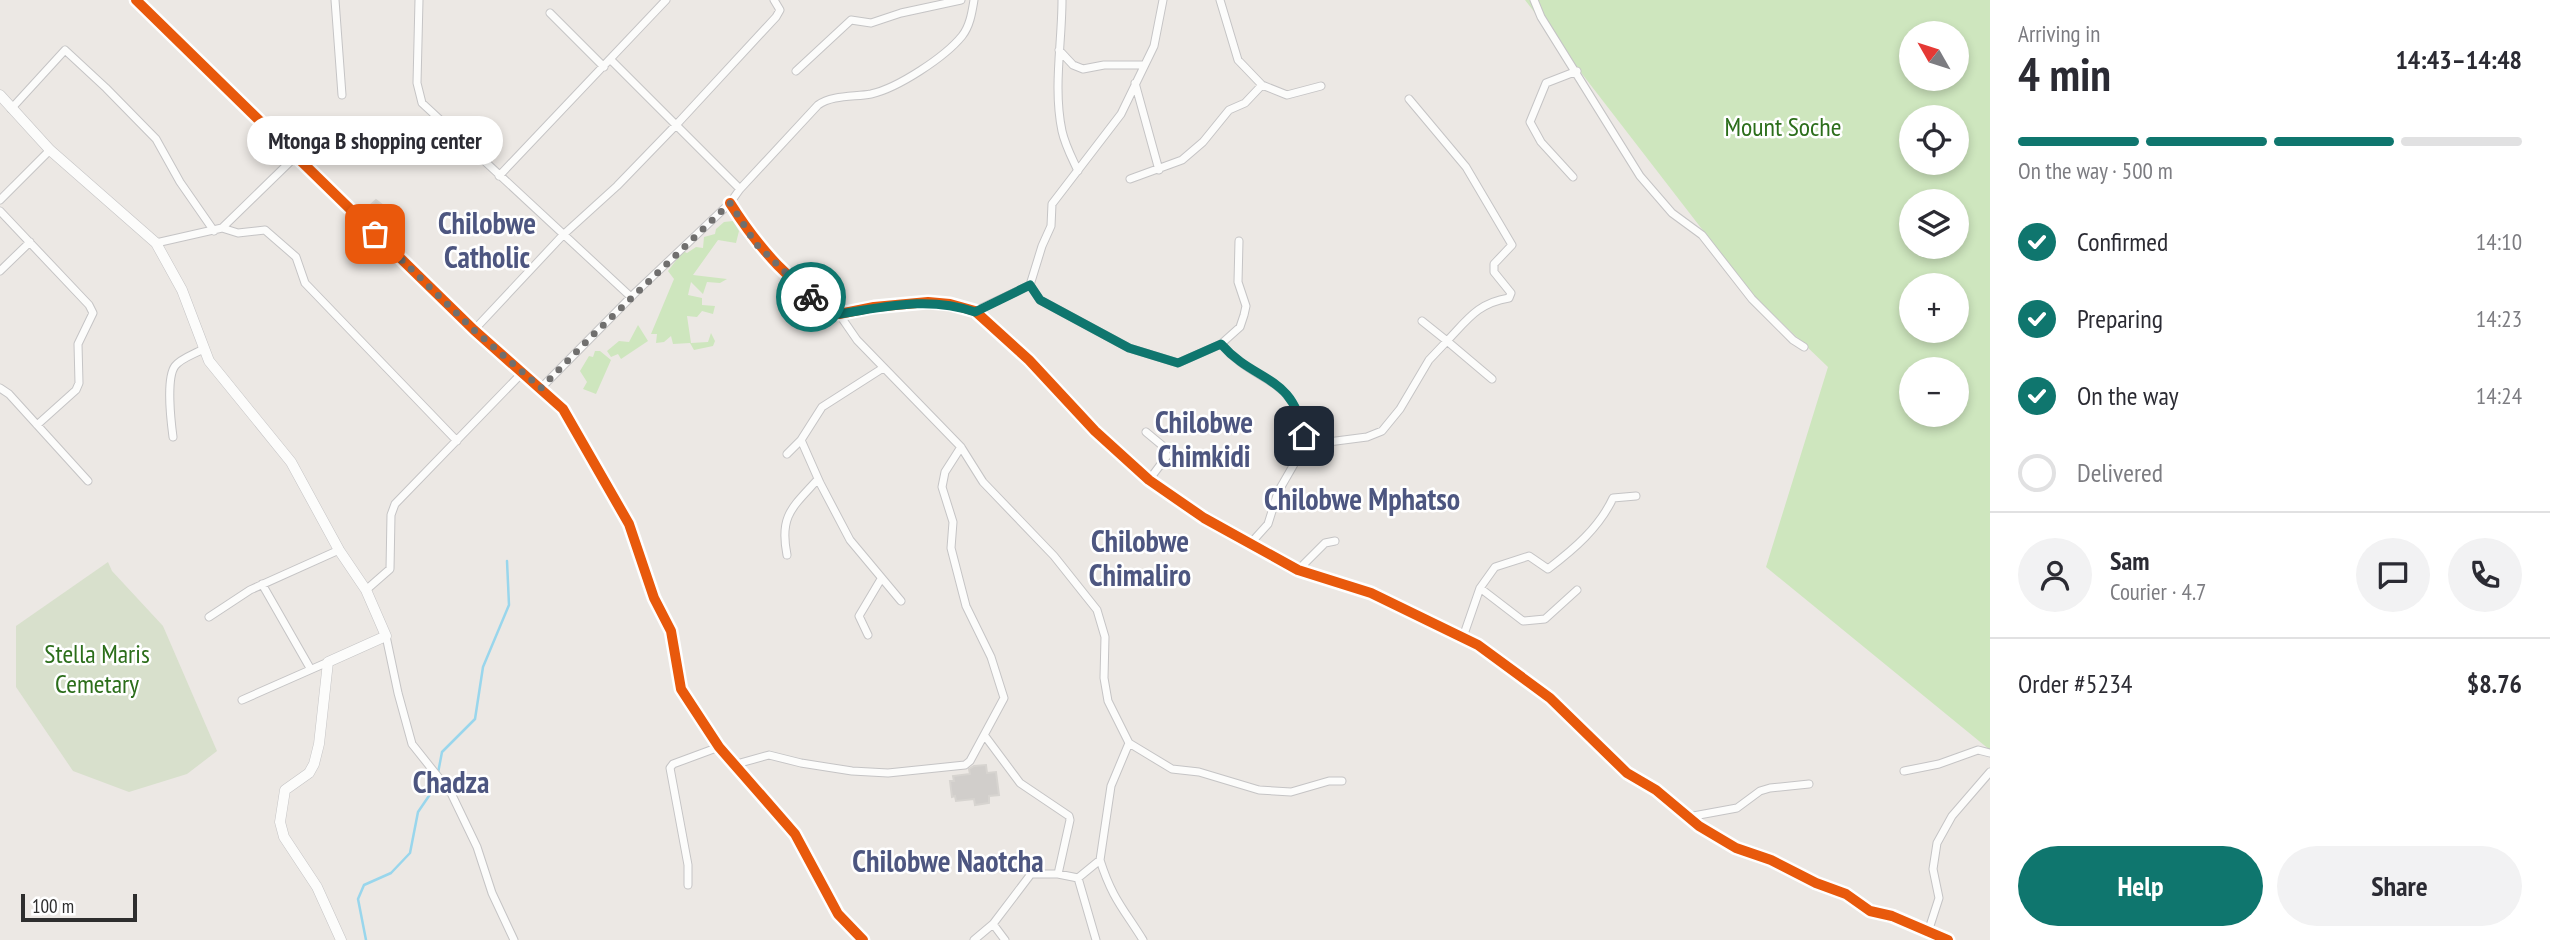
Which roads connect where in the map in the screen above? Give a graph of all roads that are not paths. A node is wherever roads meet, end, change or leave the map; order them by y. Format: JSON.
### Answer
{"nodes":[{"id":1,"x":136,"y":0,"type":"edge"},
{"id":2,"x":335,"y":0,"type":"edge"},
{"id":3,"x":419,"y":0,"type":"edge"},
{"id":4,"x":666,"y":0,"type":"edge"},
{"id":5,"x":774,"y":0,"type":"edge"},
{"id":6,"x":961,"y":0,"type":"edge"},
{"id":7,"x":974,"y":0,"type":"edge"},
{"id":8,"x":1062,"y":0,"type":"edge"},
{"id":9,"x":1163,"y":0,"type":"edge"},
{"id":10,"x":1220,"y":0,"type":"edge"},
{"id":11,"x":1534,"y":0,"type":"edge"},
{"id":12,"x":550,"y":13,"type":"dead end"},
{"id":13,"x":1058,"y":50,"type":"junction"},
{"id":14,"x":611,"y":60,"type":"junction"},
{"id":15,"x":1144,"y":65,"type":"junction"},
{"id":16,"x":604,"y":67,"type":"junction"},
{"id":17,"x":796,"y":71,"type":"dead end"},
{"id":18,"x":1577,"y":71,"type":"junction"},
{"id":19,"x":1135,"y":82,"type":"junction"},
{"id":20,"x":1262,"y":85,"type":"junction"},
{"id":21,"x":1321,"y":86,"type":"dead end"},
{"id":22,"x":0,"y":95,"type":"edge"},
{"id":23,"x":342,"y":95,"type":"dead end"},
{"id":24,"x":1409,"y":99,"type":"dead end"},
{"id":25,"x":11,"y":109,"type":"junction"},
{"id":26,"x":677,"y":124,"type":"junction"},
{"id":27,"x":50,"y":150,"type":"junction"},
{"id":28,"x":295,"y":157,"type":"junction"},
{"id":29,"x":1159,"y":170,"type":"junction"},
{"id":30,"x":1077,"y":172,"type":"junction"},
{"id":31,"x":499,"y":176,"type":"junction"},
{"id":32,"x":1573,"y":177,"type":"dead end"},
{"id":33,"x":1130,"y":179,"type":"dead end"},
{"id":34,"x":740,"y":189,"type":"junction"},
{"id":35,"x":0,"y":200,"type":"edge"},
{"id":36,"x":730,"y":203,"type":"junction"},
{"id":37,"x":0,"y":211,"type":"edge"},
{"id":38,"x":218,"y":230,"type":"junction"},
{"id":39,"x":563,"y":235,"type":"junction"},
{"id":40,"x":1239,"y":241,"type":"dead end"},
{"id":41,"x":30,"y":242,"type":"junction"},
{"id":42,"x":156,"y":243,"type":"junction"},
{"id":43,"x":0,"y":271,"type":"edge"},
{"id":44,"x":1030,"y":285,"type":"junction"},
{"id":45,"x":631,"y":297,"type":"junction"},
{"id":46,"x":975,"y":312,"type":"junction"},
{"id":47,"x":839,"y":314,"type":"junction"},
{"id":48,"x":1422,"y":321,"type":"dead end"},
{"id":49,"x":474,"y":330,"type":"junction"},
{"id":50,"x":1447,"y":341,"type":"junction"},
{"id":51,"x":1221,"y":344,"type":"junction"},
{"id":52,"x":1804,"y":347,"type":"dead end"},
{"id":53,"x":203,"y":349,"type":"junction"},
{"id":54,"x":883,"y":368,"type":"junction"},
{"id":55,"x":522,"y":373,"type":"junction"},
{"id":56,"x":1492,"y":379,"type":"dead end"},
{"id":57,"x":0,"y":388,"type":"edge"},
{"id":58,"x":541,"y":388,"type":"junction"},
{"id":59,"x":37,"y":425,"type":"junction"},
{"id":60,"x":1146,"y":432,"type":"dead end"},
{"id":61,"x":173,"y":437,"type":"dead end"},
{"id":62,"x":801,"y":440,"type":"junction"},
{"id":63,"x":457,"y":441,"type":"junction"},
{"id":64,"x":1305,"y":445,"type":"junction"},
{"id":65,"x":961,"y":447,"type":"junction"},
{"id":66,"x":787,"y":454,"type":"dead end"},
{"id":67,"x":818,"y":479,"type":"junction"},
{"id":68,"x":1149,"y":480,"type":"junction"},
{"id":69,"x":88,"y":481,"type":"dead end"},
{"id":70,"x":1636,"y":496,"type":"dead end"},
{"id":71,"x":1335,"y":541,"type":"dead end"},
{"id":72,"x":1250,"y":544,"type":"junction"},
{"id":73,"x":339,"y":550,"type":"junction"},
{"id":74,"x":787,"y":555,"type":"dead end"},
{"id":75,"x":1298,"y":570,"type":"junction"},
{"id":76,"x":881,"y":579,"type":"junction"},
{"id":77,"x":262,"y":584,"type":"junction"},
{"id":78,"x":1480,"y":588,"type":"junction"},
{"id":79,"x":366,"y":590,"type":"junction"},
{"id":80,"x":1577,"y":590,"type":"dead end"},
{"id":81,"x":901,"y":601,"type":"dead end"},
{"id":82,"x":209,"y":617,"type":"dead end"},
{"id":83,"x":868,"y":635,"type":"dead end"},
{"id":84,"x":386,"y":636,"type":"junction"},
{"id":85,"x":1463,"y":637,"type":"junction"},
{"id":86,"x":328,"y":662,"type":"junction"},
{"id":87,"x":310,"y":668,"type":"junction"},
{"id":88,"x":242,"y":700,"type":"dead end"},
{"id":89,"x":985,"y":736,"type":"junction"},
{"id":90,"x":1129,"y":743,"type":"junction"},
{"id":91,"x":719,"y":747,"type":"junction"},
{"id":92,"x":1990,"y":753,"type":"edge"},
{"id":93,"x":733,"y":765,"type":"junction"},
{"id":94,"x":1903,"y":771,"type":"dead end"},
{"id":95,"x":1990,"y":772,"type":"edge"},
{"id":96,"x":1342,"y":782,"type":"dead end"},
{"id":97,"x":1809,"y":784,"type":"dead end"},
{"id":98,"x":1688,"y":817,"type":"junction"},
{"id":99,"x":1100,"y":860,"type":"junction"},
{"id":100,"x":1058,"y":874,"type":"junction"},
{"id":101,"x":1078,"y":878,"type":"junction"},
{"id":102,"x":688,"y":885,"type":"dead end"},
{"id":103,"x":993,"y":925,"type":"junction"},
{"id":104,"x":1928,"y":932,"type":"junction"},
{"id":105,"x":341,"y":940,"type":"edge"},
{"id":106,"x":514,"y":940,"type":"edge"},
{"id":107,"x":863,"y":940,"type":"edge"},
{"id":108,"x":974,"y":940,"type":"edge"},
{"id":109,"x":1005,"y":940,"type":"edge"},
{"id":110,"x":1096,"y":940,"type":"edge"},
{"id":111,"x":1143,"y":940,"type":"edge"},
{"id":112,"x":1948,"y":940,"type":"edge"}],
"edges":[{"from":1,"to":28,"type":"street"},
{"from":2,"to":23,"type":"street"},
{"from":3,"to":31,"type":"street"},
{"from":4,"to":14,"type":"street"},
{"from":5,"to":26,"type":"street"},
{"from":6,"to":17,"type":"street"},
{"from":7,"to":34,"type":"street"},
{"from":8,"to":13,"type":"street"},
{"from":9,"to":15,"type":"street"},
{"from":10,"to":20,"type":"street"},
{"from":11,"to":18,"type":"street"},
{"from":12,"to":16,"type":"street"},
{"from":13,"to":15,"type":"street"},
{"from":13,"to":30,"type":"street"},
{"from":14,"to":16,"type":"street"},
{"from":14,"to":26,"type":"street"},
{"from":15,"to":19,"type":"street"},
{"from":16,"to":31,"type":"street"},
{"from":18,"to":32,"type":"street"},
{"from":18,"to":52,"type":"street"},
{"from":19,"to":29,"type":"street"},
{"from":19,"to":30,"type":"street"},
{"from":20,"to":21,"type":"street"},
{"from":20,"to":29,"type":"street"},
{"from":22,"to":25,"type":"street"},
{"from":24,"to":50,"type":"street"},
{"from":25,"to":27,"type":"street"},
{"from":25,"to":38,"type":"street"},
{"from":26,"to":34,"type":"street"},
{"from":26,"to":39,"type":"street"},
{"from":27,"to":35,"type":"street"},
{"from":27,"to":42,"type":"street"},
{"from":28,"to":38,"type":"street"},
{"from":28,"to":49,"type":"street"},
{"from":29,"to":33,"type":"street"},
{"from":30,"to":44,"type":"street"},
{"from":31,"to":39,"type":"street"},
{"from":34,"to":36,"type":"street"},
{"from":36,"to":45,"type":"street"},
{"from":36,"to":47,"type":"street"},
{"from":37,"to":41,"type":"street"},
{"from":38,"to":42,"type":"street"},
{"from":38,"to":63,"type":"street"},
{"from":39,"to":45,"type":"street"},
{"from":39,"to":49,"type":"street"},
{"from":40,"to":51,"type":"street"},
{"from":41,"to":43,"type":"street"},
{"from":41,"to":59,"type":"street"},
{"from":42,"to":53,"type":"street"},
{"from":44,"to":46,"type":"street"},
{"from":44,"to":51,"type":"street"},
{"from":45,"to":58,"type":"street"},
{"from":46,"to":47,"type":"street"},
{"from":46,"to":68,"type":"street"},
{"from":47,"to":54,"type":"street"},
{"from":48,"to":50,"type":"street"},
{"from":49,"to":55,"type":"street"},
{"from":50,"to":56,"type":"street"},
{"from":50,"to":64,"type":"street"},
{"from":51,"to":64,"type":"street"},
{"from":53,"to":61,"type":"street"},
{"from":53,"to":73,"type":"street"},
{"from":54,"to":62,"type":"street"},
{"from":54,"to":65,"type":"street"},
{"from":55,"to":58,"type":"street"},
{"from":55,"to":63,"type":"street"},
{"from":57,"to":59,"type":"street"},
{"from":58,"to":91,"type":"street"},
{"from":59,"to":69,"type":"street"},
{"from":60,"to":68,"type":"street"},
{"from":62,"to":66,"type":"street"},
{"from":62,"to":67,"type":"street"},
{"from":63,"to":79,"type":"street"},
{"from":64,"to":72,"type":"street"},
{"from":65,"to":89,"type":"street"},
{"from":65,"to":90,"type":"street"},
{"from":67,"to":74,"type":"street"},
{"from":67,"to":76,"type":"street"},
{"from":68,"to":72,"type":"street"},
{"from":70,"to":78,"type":"street"},
{"from":71,"to":75,"type":"street"},
{"from":72,"to":75,"type":"street"},
{"from":73,"to":77,"type":"street"},
{"from":73,"to":79,"type":"street"},
{"from":75,"to":85,"type":"street"},
{"from":76,"to":81,"type":"street"},
{"from":76,"to":83,"type":"street"},
{"from":77,"to":82,"type":"street"},
{"from":77,"to":87,"type":"street"},
{"from":78,"to":80,"type":"street"},
{"from":78,"to":85,"type":"street"},
{"from":79,"to":84,"type":"street"},
{"from":84,"to":86,"type":"street"},
{"from":84,"to":106,"type":"street"},
{"from":85,"to":98,"type":"street"},
{"from":86,"to":87,"type":"street"},
{"from":86,"to":105,"type":"street"},
{"from":87,"to":88,"type":"street"},
{"from":89,"to":93,"type":"street"},
{"from":89,"to":100,"type":"street"},
{"from":90,"to":96,"type":"street"},
{"from":90,"to":99,"type":"street"},
{"from":91,"to":93,"type":"street"},
{"from":91,"to":102,"type":"street"},
{"from":92,"to":94,"type":"street"},
{"from":93,"to":107,"type":"street"},
{"from":95,"to":104,"type":"street"},
{"from":97,"to":98,"type":"street"},
{"from":98,"to":104,"type":"street"},
{"from":99,"to":101,"type":"street"},
{"from":99,"to":111,"type":"street"},
{"from":100,"to":101,"type":"street"},
{"from":100,"to":103,"type":"street"},
{"from":101,"to":110,"type":"street"},
{"from":103,"to":108,"type":"street"},
{"from":103,"to":109,"type":"street"},
{"from":104,"to":112,"type":"street"}]}
